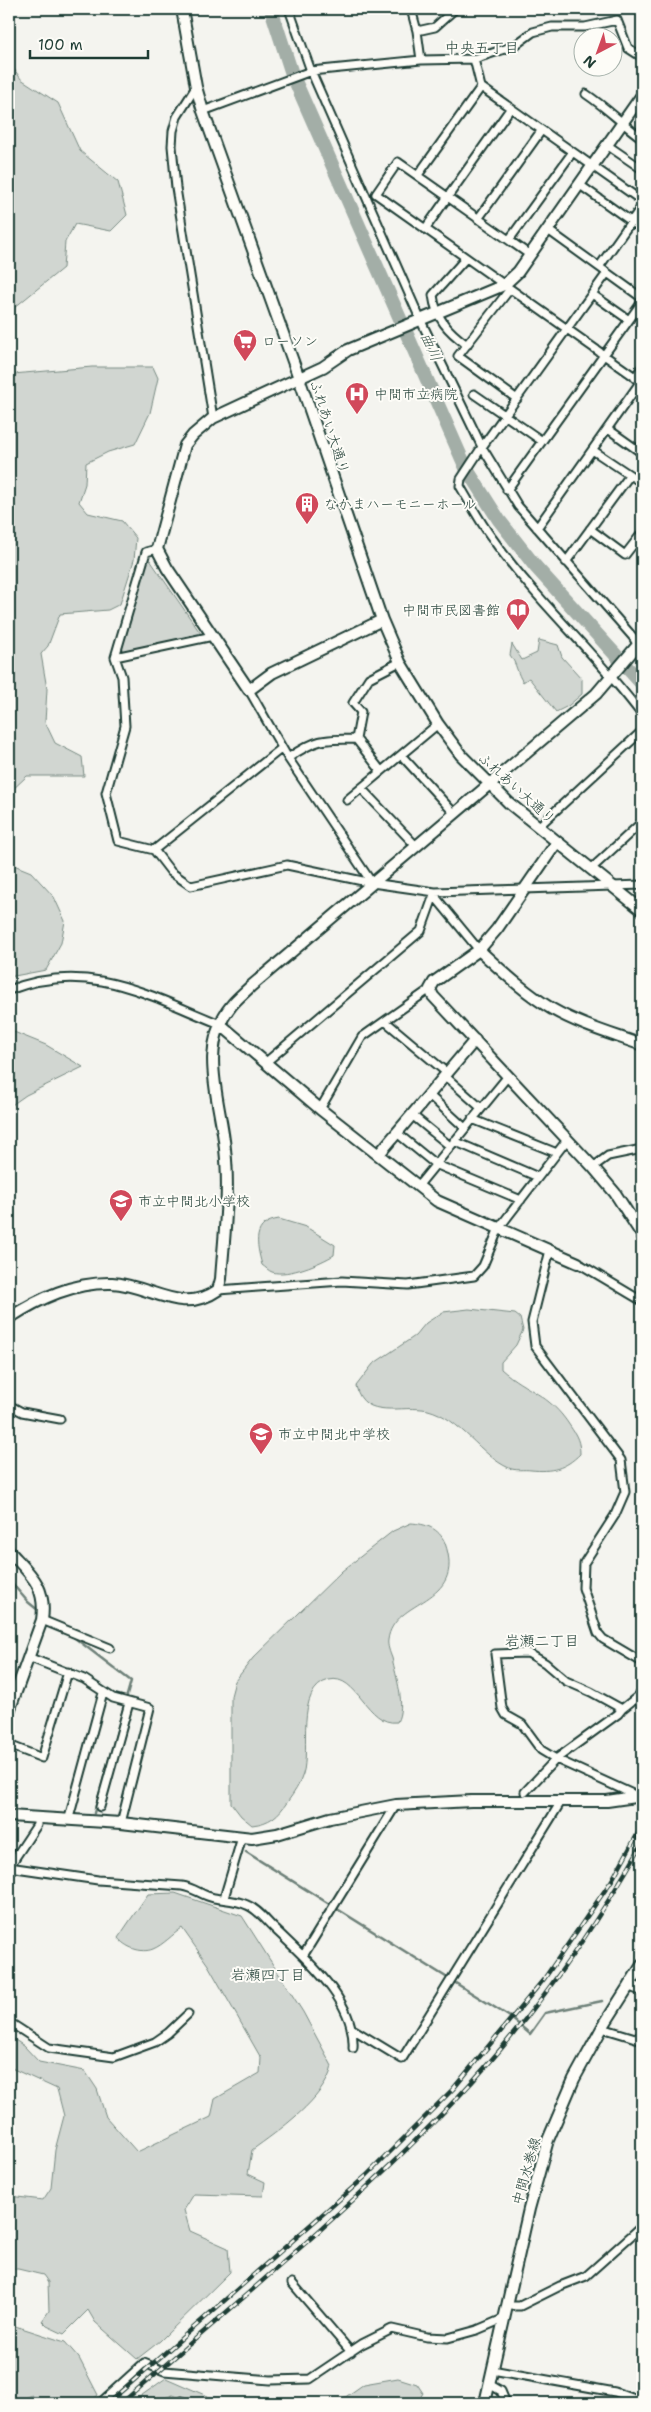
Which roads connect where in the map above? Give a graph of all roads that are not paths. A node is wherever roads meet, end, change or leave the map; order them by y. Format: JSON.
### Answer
{"nodes":[{"id":1,"x":182,"y":9,"type":"edge"},
{"id":2,"x":289,"y":9,"type":"edge"},
{"id":3,"x":411,"y":9,"type":"edge"},
{"id":4,"x":456,"y":9,"type":"edge"},
{"id":5,"x":417,"y":31,"type":"junction"},
{"id":6,"x":642,"y":57,"type":"edge"},
{"id":7,"x":474,"y":59,"type":"junction"},
{"id":8,"x":421,"y":60,"type":"junction"},
{"id":9,"x":307,"y":72,"type":"junction"},
{"id":10,"x":196,"y":87,"type":"junction"},
{"id":11,"x":481,"y":87,"type":"junction"},
{"id":12,"x":586,"y":94,"type":"dead end"},
{"id":13,"x":642,"y":95,"type":"edge"},
{"id":14,"x":510,"y":109,"type":"junction"},
{"id":15,"x":203,"y":111,"type":"junction"},
{"id":16,"x":622,"y":124,"type":"junction"},
{"id":17,"x":541,"y":131,"type":"junction"},
{"id":18,"x":642,"y":138,"type":"edge"},
{"id":19,"x":607,"y":145,"type":"junction"},
{"id":20,"x":572,"y":153,"type":"junction"},
{"id":21,"x":593,"y":165,"type":"junction"},
{"id":22,"x":642,"y":169,"type":"edge"},
{"id":23,"x":418,"y":175,"type":"junction"},
{"id":24,"x":580,"y":185,"type":"junction"},
{"id":25,"x":448,"y":197,"type":"junction"},
{"id":26,"x":642,"y":201,"type":"edge"},
{"id":27,"x":642,"y":206,"type":"edge"},
{"id":28,"x":478,"y":218,"type":"junction"},
{"id":29,"x":631,"y":221,"type":"junction"},
{"id":30,"x":425,"y":229,"type":"junction"},
{"id":31,"x":642,"y":229,"type":"edge"},
{"id":32,"x":548,"y":230,"type":"junction"},
{"id":33,"x":509,"y":240,"type":"junction"},
{"id":34,"x":530,"y":255,"type":"junction"},
{"id":35,"x":466,"y":258,"type":"junction"},
{"id":36,"x":599,"y":267,"type":"junction"},
{"id":37,"x":607,"y":273,"type":"junction"},
{"id":38,"x":507,"y":287,"type":"junction"},
{"id":39,"x":592,"y":294,"type":"junction"},
{"id":40,"x":642,"y":300,"type":"edge"},
{"id":41,"x":640,"y":311,"type":"edge"},
{"id":42,"x":439,"y":314,"type":"junction"},
{"id":43,"x":629,"y":320,"type":"junction"},
{"id":44,"x":418,"y":322,"type":"junction"},
{"id":45,"x":568,"y":330,"type":"junction"},
{"id":46,"x":467,"y":345,"type":"junction"},
{"id":47,"x":604,"y":356,"type":"junction"},
{"id":48,"x":642,"y":367,"type":"edge"},
{"id":49,"x":299,"y":378,"type":"junction"},
{"id":50,"x":639,"y":381,"type":"edge"},
{"id":51,"x":474,"y":394,"type":"dead end"},
{"id":52,"x":517,"y":399,"type":"junction"},
{"id":53,"x":505,"y":415,"type":"junction"},
{"id":54,"x":213,"y":418,"type":"junction"},
{"id":55,"x":608,"y":429,"type":"junction"},
{"id":56,"x":542,"y":441,"type":"junction"},
{"id":57,"x":481,"y":449,"type":"junction"},
{"id":58,"x":642,"y":450,"type":"edge"},
{"id":59,"x":594,"y":451,"type":"junction"},
{"id":60,"x":630,"y":475,"type":"junction"},
{"id":61,"x":642,"y":483,"type":"edge"},
{"id":62,"x":508,"y":490,"type":"junction"},
{"id":63,"x":537,"y":528,"type":"junction"},
{"id":64,"x":590,"y":530,"type":"junction"},
{"id":65,"x":642,"y":534,"type":"edge"},
{"id":66,"x":157,"y":549,"type":"junction"},
{"id":67,"x":566,"y":562,"type":"junction"},
{"id":68,"x":382,"y":620,"type":"junction"},
{"id":69,"x":213,"y":636,"type":"junction"},
{"id":70,"x":639,"y":648,"type":"edge"},
{"id":71,"x":116,"y":657,"type":"junction"},
{"id":72,"x":400,"y":662,"type":"junction"},
{"id":73,"x":615,"y":675,"type":"junction"},
{"id":74,"x":249,"y":690,"type":"junction"},
{"id":75,"x":642,"y":714,"type":"edge"},
{"id":76,"x":438,"y":724,"type":"junction"},
{"id":77,"x":642,"y":731,"type":"edge"},
{"id":78,"x":356,"y":739,"type":"junction"},
{"id":79,"x":282,"y":748,"type":"junction"},
{"id":80,"x":401,"y":755,"type":"junction"},
{"id":81,"x":288,"y":758,"type":"junction"},
{"id":82,"x":381,"y":770,"type":"junction"},
{"id":83,"x":490,"y":784,"type":"junction"},
{"id":84,"x":361,"y":788,"type":"junction"},
{"id":85,"x":348,"y":800,"type":"dead end"},
{"id":86,"x":455,"y":814,"type":"junction"},
{"id":87,"x":642,"y":822,"type":"edge"},
{"id":88,"x":538,"y":827,"type":"junction"},
{"id":89,"x":557,"y":842,"type":"junction"},
{"id":90,"x":416,"y":846,"type":"junction"},
{"id":91,"x":154,"y":850,"type":"junction"},
{"id":92,"x":591,"y":869,"type":"junction"},
{"id":93,"x":372,"y":883,"type":"junction"},
{"id":94,"x":642,"y":885,"type":"edge"},
{"id":95,"x":613,"y":886,"type":"junction"},
{"id":96,"x":524,"y":890,"type":"junction"},
{"id":97,"x":435,"y":892,"type":"junction"},
{"id":98,"x":642,"y":910,"type":"edge"},
{"id":99,"x":479,"y":950,"type":"junction"},
{"id":100,"x":430,"y":989,"type":"junction"},
{"id":101,"x":9,"y":990,"type":"edge"},
{"id":102,"x":385,"y":1021,"type":"junction"},
{"id":103,"x":220,"y":1024,"type":"junction"},
{"id":104,"x":475,"y":1040,"type":"junction"},
{"id":105,"x":642,"y":1045,"type":"edge"},
{"id":106,"x":265,"y":1063,"type":"junction"},
{"id":107,"x":446,"y":1075,"type":"junction"},
{"id":108,"x":508,"y":1076,"type":"junction"},
{"id":109,"x":429,"y":1095,"type":"junction"},
{"id":110,"x":481,"y":1108,"type":"junction"},
{"id":111,"x":320,"y":1109,"type":"junction"},
{"id":112,"x":412,"y":1115,"type":"junction"},
{"id":113,"x":472,"y":1119,"type":"junction"},
{"id":114,"x":465,"y":1128,"type":"junction"},
{"id":115,"x":397,"y":1133,"type":"junction"},
{"id":116,"x":567,"y":1140,"type":"junction"},
{"id":117,"x":452,"y":1144,"type":"junction"},
{"id":118,"x":642,"y":1149,"type":"edge"},
{"id":119,"x":557,"y":1153,"type":"junction"},
{"id":120,"x":379,"y":1154,"type":"junction"},
{"id":121,"x":435,"y":1164,"type":"junction"},
{"id":122,"x":593,"y":1167,"type":"junction"},
{"id":123,"x":538,"y":1177,"type":"junction"},
{"id":124,"x":418,"y":1186,"type":"junction"},
{"id":125,"x":521,"y":1200,"type":"junction"},
{"id":126,"x":499,"y":1228,"type":"junction"},
{"id":127,"x":641,"y":1229,"type":"edge"},
{"id":128,"x":550,"y":1250,"type":"junction"},
{"id":129,"x":578,"y":1263,"type":"joint"},
{"id":130,"x":218,"y":1290,"type":"junction"},
{"id":131,"x":642,"y":1301,"type":"edge"},
{"id":132,"x":9,"y":1318,"type":"edge"},
{"id":133,"x":9,"y":1406,"type":"edge"},
{"id":134,"x":60,"y":1419,"type":"dead end"},
{"id":135,"x":9,"y":1551,"type":"edge"},
{"id":136,"x":42,"y":1620,"type":"junction"},
{"id":137,"x":110,"y":1648,"type":"dead end"},
{"id":138,"x":28,"y":1656,"type":"junction"},
{"id":139,"x":642,"y":1662,"type":"edge"},
{"id":140,"x":68,"y":1672,"type":"junction"},
{"id":141,"x":103,"y":1693,"type":"junction"},
{"id":142,"x":642,"y":1693,"type":"edge"},
{"id":143,"x":129,"y":1703,"type":"junction"},
{"id":144,"x":622,"y":1709,"type":"junction"},
{"id":145,"x":9,"y":1711,"type":"edge"},
{"id":146,"x":9,"y":1745,"type":"edge"},
{"id":147,"x":556,"y":1759,"type":"junction"},
{"id":148,"x":642,"y":1785,"type":"edge"},
{"id":149,"x":524,"y":1792,"type":"dead end"},
{"id":150,"x":639,"y":1796,"type":"edge"},
{"id":151,"x":562,"y":1800,"type":"junction"},
{"id":152,"x":396,"y":1805,"type":"junction"},
{"id":153,"x":100,"y":1807,"type":"dead end"},
{"id":154,"x":9,"y":1816,"type":"edge"},
{"id":155,"x":37,"y":1817,"type":"junction"},
{"id":156,"x":69,"y":1818,"type":"junction"},
{"id":157,"x":121,"y":1823,"type":"junction"},
{"id":158,"x":242,"y":1837,"type":"junction"},
{"id":159,"x":9,"y":1867,"type":"edge"},
{"id":160,"x":224,"y":1898,"type":"junction"},
{"id":161,"x":303,"y":1956,"type":"junction"},
{"id":162,"x":642,"y":1968,"type":"edge"},
{"id":163,"x":629,"y":1985,"type":"junction"},
{"id":164,"x":642,"y":1990,"type":"edge"},
{"id":165,"x":188,"y":2014,"type":"dead end"},
{"id":166,"x":9,"y":2022,"type":"edge"},
{"id":167,"x":351,"y":2028,"type":"junction"},
{"id":168,"x":602,"y":2028,"type":"junction"},
{"id":169,"x":642,"y":2040,"type":"edge"},
{"id":170,"x":353,"y":2048,"type":"dead end"},
{"id":171,"x":642,"y":2226,"type":"edge"},
{"id":172,"x":292,"y":2283,"type":"dead end"},
{"id":173,"x":507,"y":2306,"type":"junction"},
{"id":174,"x":505,"y":2318,"type":"junction"},
{"id":175,"x":351,"y":2352,"type":"junction"},
{"id":176,"x":492,"y":2370,"type":"junction"},
{"id":177,"x":489,"y":2384,"type":"junction"},
{"id":178,"x":100,"y":2403,"type":"edge"},
{"id":179,"x":180,"y":2403,"type":"edge"},
{"id":180,"x":186,"y":2403,"type":"edge"},
{"id":181,"x":485,"y":2403,"type":"edge"},
{"id":182,"x":506,"y":2403,"type":"edge"},
{"id":183,"x":636,"y":2403,"type":"edge"}],
"edges":[{"from":1,"to":10,"type":"street","name":"ふれあい大通り"},
{"from":2,"to":9,"type":"street"},
{"from":3,"to":5,"type":"street"},
{"from":4,"to":5,"type":"street"},
{"from":5,"to":8,"type":"street"},
{"from":6,"to":7,"type":"street"},
{"from":7,"to":8,"type":"street"},
{"from":7,"to":11,"type":"street"},
{"from":8,"to":9,"type":"street"},
{"from":9,"to":15,"type":"street"},
{"from":9,"to":44,"type":"street"},
{"from":10,"to":15,"type":"street","name":"ふれあい大通り"},
{"from":10,"to":54,"type":"street"},
{"from":11,"to":14,"type":"street"},
{"from":11,"to":23,"type":"street"},
{"from":12,"to":16,"type":"street"},
{"from":13,"to":16,"type":"street"},
{"from":14,"to":17,"type":"street"},
{"from":14,"to":25,"type":"street"},
{"from":15,"to":49,"type":"street","name":"ふれあい大通り"},
{"from":16,"to":18,"type":"street"},
{"from":16,"to":19,"type":"street"},
{"from":17,"to":20,"type":"street"},
{"from":17,"to":28,"type":"street"},
{"from":19,"to":21,"type":"street"},
{"from":19,"to":22,"type":"street"},
{"from":20,"to":21,"type":"street"},
{"from":20,"to":33,"type":"street"},
{"from":21,"to":24,"type":"street"},
{"from":21,"to":26,"type":"street"},
{"from":23,"to":25,"type":"street"},
{"from":23,"to":30,"type":"street"},
{"from":24,"to":29,"type":"street"},
{"from":24,"to":32,"type":"street"},
{"from":25,"to":28,"type":"street"},
{"from":25,"to":30,"type":"street"},
{"from":27,"to":29,"type":"street"},
{"from":28,"to":33,"type":"street"},
{"from":29,"to":31,"type":"street"},
{"from":29,"to":36,"type":"street"},
{"from":30,"to":35,"type":"street"},
{"from":32,"to":34,"type":"street"},
{"from":32,"to":36,"type":"street"},
{"from":33,"to":34,"type":"street"},
{"from":34,"to":38,"type":"street"},
{"from":35,"to":38,"type":"street"},
{"from":35,"to":42,"type":"street"},
{"from":36,"to":37,"type":"street"},
{"from":37,"to":39,"type":"street"},
{"from":37,"to":40,"type":"street"},
{"from":38,"to":42,"type":"street"},
{"from":38,"to":45,"type":"street"},
{"from":38,"to":46,"type":"street"},
{"from":39,"to":43,"type":"street"},
{"from":39,"to":45,"type":"street"},
{"from":40,"to":41,"type":"street"},
{"from":41,"to":43,"type":"street"},
{"from":42,"to":44,"type":"street"},
{"from":42,"to":46,"type":"street"},
{"from":43,"to":47,"type":"street"},
{"from":44,"to":49,"type":"street"},
{"from":44,"to":57,"type":"street"},
{"from":45,"to":47,"type":"street"},
{"from":45,"to":52,"type":"street"},
{"from":46,"to":52,"type":"street"},
{"from":47,"to":50,"type":"street"},
{"from":47,"to":56,"type":"street"},
{"from":48,"to":50,"type":"street"},
{"from":49,"to":54,"type":"street"},
{"from":49,"to":68,"type":"street","name":"ふれあい大通り"},
{"from":50,"to":55,"type":"street"},
{"from":51,"to":53,"type":"street"},
{"from":52,"to":53,"type":"street"},
{"from":53,"to":56,"type":"street"},
{"from":53,"to":57,"type":"street"},
{"from":54,"to":66,"type":"street"},
{"from":55,"to":58,"type":"street"},
{"from":55,"to":59,"type":"street"},
{"from":56,"to":62,"type":"street"},
{"from":57,"to":62,"type":"street"},
{"from":57,"to":73,"type":"street"},
{"from":59,"to":60,"type":"street"},
{"from":59,"to":63,"type":"street"},
{"from":60,"to":61,"type":"street"},
{"from":60,"to":64,"type":"street"},
{"from":62,"to":63,"type":"street"},
{"from":63,"to":67,"type":"street"},
{"from":64,"to":65,"type":"street"},
{"from":64,"to":67,"type":"street"},
{"from":66,"to":69,"type":"street"},
{"from":66,"to":71,"type":"street"},
{"from":67,"to":70,"type":"street"},
{"from":68,"to":72,"type":"street","name":"ふれあい大通り"},
{"from":68,"to":74,"type":"street"},
{"from":69,"to":71,"type":"street"},
{"from":69,"to":74,"type":"street"},
{"from":70,"to":73,"type":"street"},
{"from":71,"to":91,"type":"street"},
{"from":72,"to":76,"type":"street","name":"ふれあい大通り"},
{"from":72,"to":78,"type":"street"},
{"from":73,"to":75,"type":"street"},
{"from":73,"to":83,"type":"street"},
{"from":74,"to":79,"type":"street"},
{"from":76,"to":80,"type":"street"},
{"from":76,"to":83,"type":"street","name":"ふれあい大通り"},
{"from":77,"to":88,"type":"street"},
{"from":78,"to":81,"type":"street"},
{"from":78,"to":82,"type":"street"},
{"from":79,"to":81,"type":"street"},
{"from":79,"to":91,"type":"street"},
{"from":80,"to":82,"type":"street"},
{"from":80,"to":86,"type":"street"},
{"from":81,"to":93,"type":"street"},
{"from":82,"to":84,"type":"street"},
{"from":83,"to":86,"type":"street"},
{"from":83,"to":88,"type":"street","name":"ふれあい大通り"},
{"from":84,"to":85,"type":"street"},
{"from":84,"to":90,"type":"street"},
{"from":86,"to":90,"type":"street"},
{"from":87,"to":92,"type":"street"},
{"from":88,"to":89,"type":"street","name":"ふれあい大通り"},
{"from":89,"to":92,"type":"street","name":"ふれあい大通り"},
{"from":89,"to":96,"type":"street"},
{"from":90,"to":93,"type":"street"},
{"from":91,"to":93,"type":"street"},
{"from":92,"to":95,"type":"street","name":"ふれあい大通り"},
{"from":93,"to":97,"type":"street"},
{"from":93,"to":103,"type":"street"},
{"from":94,"to":95,"type":"street"},
{"from":95,"to":96,"type":"street"},
{"from":95,"to":98,"type":"street","name":"ふれあい大通り"},
{"from":96,"to":97,"type":"street"},
{"from":96,"to":99,"type":"street"},
{"from":97,"to":99,"type":"street"},
{"from":97,"to":106,"type":"street"},
{"from":99,"to":100,"type":"street"},
{"from":99,"to":105,"type":"street"},
{"from":100,"to":102,"type":"street"},
{"from":100,"to":104,"type":"street"},
{"from":101,"to":103,"type":"street"},
{"from":102,"to":107,"type":"street"},
{"from":102,"to":111,"type":"street"},
{"from":103,"to":106,"type":"street"},
{"from":103,"to":130,"type":"street"},
{"from":104,"to":107,"type":"street"},
{"from":104,"to":108,"type":"street"},
{"from":106,"to":111,"type":"street"},
{"from":107,"to":109,"type":"street"},
{"from":107,"to":110,"type":"street"},
{"from":108,"to":110,"type":"street"},
{"from":108,"to":116,"type":"street"},
{"from":109,"to":112,"type":"street"},
{"from":109,"to":114,"type":"street"},
{"from":110,"to":113,"type":"street"},
{"from":111,"to":120,"type":"street"},
{"from":112,"to":115,"type":"street"},
{"from":112,"to":117,"type":"street"},
{"from":113,"to":114,"type":"street"},
{"from":113,"to":119,"type":"street"},
{"from":114,"to":117,"type":"street"},
{"from":115,"to":120,"type":"street"},
{"from":115,"to":121,"type":"street"},
{"from":116,"to":119,"type":"street"},
{"from":116,"to":122,"type":"street"},
{"from":117,"to":121,"type":"street"},
{"from":117,"to":123,"type":"street"},
{"from":118,"to":122,"type":"street"},
{"from":119,"to":123,"type":"street"},
{"from":120,"to":124,"type":"street"},
{"from":121,"to":124,"type":"street"},
{"from":121,"to":125,"type":"street"},
{"from":122,"to":127,"type":"street"},
{"from":123,"to":125,"type":"street"},
{"from":124,"to":126,"type":"street"},
{"from":125,"to":126,"type":"street"},
{"from":126,"to":128,"type":"street"},
{"from":126,"to":130,"type":"street"},
{"from":128,"to":129,"type":"street"},
{"from":128,"to":139,"type":"street"},
{"from":129,"to":131,"type":"street"},
{"from":130,"to":132,"type":"street"},
{"from":133,"to":134,"type":"street"},
{"from":135,"to":136,"type":"street"},
{"from":136,"to":137,"type":"street"},
{"from":136,"to":138,"type":"street"},
{"from":138,"to":140,"type":"street"},
{"from":138,"to":145,"type":"street"},
{"from":140,"to":141,"type":"street"},
{"from":140,"to":146,"type":"street"},
{"from":141,"to":143,"type":"street"},
{"from":141,"to":156,"type":"street"},
{"from":142,"to":144,"type":"street"},
{"from":143,"to":153,"type":"street"},
{"from":143,"to":157,"type":"street"},
{"from":144,"to":147,"type":"street"},
{"from":144,"to":147,"type":"street"},
{"from":147,"to":149,"type":"street"},
{"from":147,"to":150,"type":"street"},
{"from":148,"to":150,"type":"street"},
{"from":150,"to":151,"type":"street"},
{"from":151,"to":152,"type":"street"},
{"from":151,"to":167,"type":"street"},
{"from":152,"to":158,"type":"street"},
{"from":152,"to":161,"type":"street"},
{"from":154,"to":155,"type":"street"},
{"from":155,"to":156,"type":"street"},
{"from":155,"to":159,"type":"street"},
{"from":156,"to":157,"type":"street"},
{"from":157,"to":158,"type":"street"},
{"from":158,"to":160,"type":"street"},
{"from":159,"to":160,"type":"street"},
{"from":160,"to":161,"type":"street"},
{"from":161,"to":167,"type":"street"},
{"from":162,"to":163,"type":"street","name":"中間水巻線"},
{"from":163,"to":164,"type":"street"},
{"from":163,"to":168,"type":"street","name":"中間水巻線"},
{"from":165,"to":166,"type":"street"},
{"from":167,"to":170,"type":"street"},
{"from":168,"to":169,"type":"street"},
{"from":168,"to":173,"type":"street","name":"中間水巻線"},
{"from":171,"to":173,"type":"street"},
{"from":172,"to":175,"type":"street"},
{"from":173,"to":174,"type":"street","name":"中間水巻線"},
{"from":174,"to":175,"type":"street"},
{"from":174,"to":176,"type":"street","name":"中間水巻線"},
{"from":175,"to":178,"type":"street"},
{"from":176,"to":177,"type":"street","name":"中間水巻線"},
{"from":176,"to":183,"type":"street"},
{"from":177,"to":181,"type":"street","name":"中間水巻線"},
{"from":177,"to":182,"type":"street"},
{"from":179,"to":180,"type":"street"}]}
